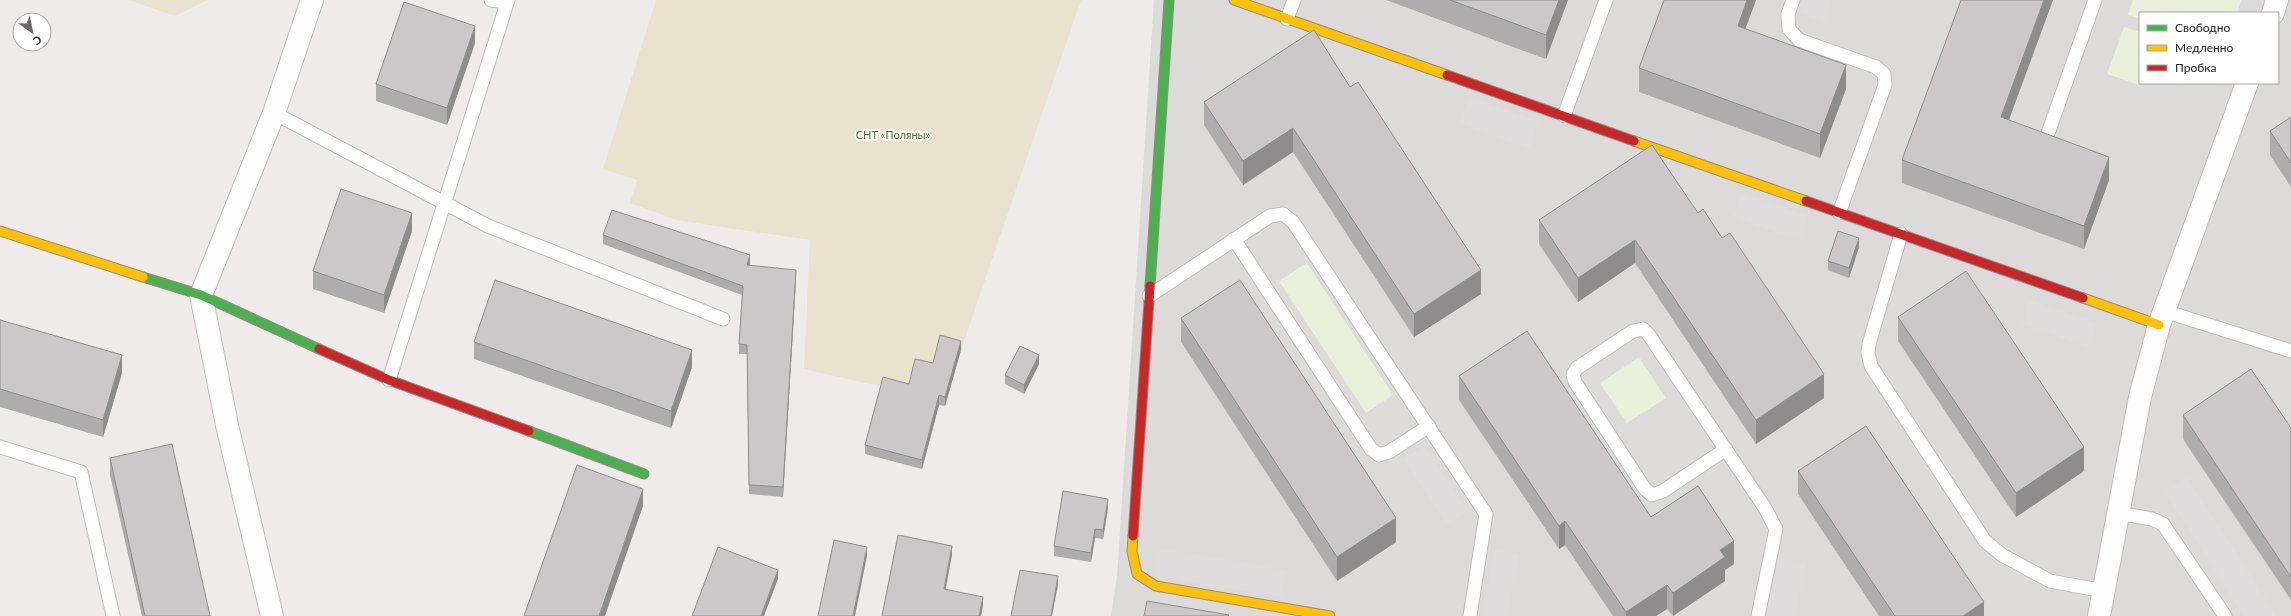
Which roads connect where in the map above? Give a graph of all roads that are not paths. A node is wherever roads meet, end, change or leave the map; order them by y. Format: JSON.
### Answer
{"nodes":[{"id":1,"x":312,"y":0,"type":"edge"},
{"id":2,"x":491,"y":0,"type":"edge"},
{"id":3,"x":1169,"y":0,"type":"edge"},
{"id":4,"x":1234,"y":0,"type":"edge"},
{"id":5,"x":1294,"y":0,"type":"edge"},
{"id":6,"x":1606,"y":0,"type":"edge"},
{"id":7,"x":1793,"y":0,"type":"edge"},
{"id":8,"x":2095,"y":0,"type":"edge"},
{"id":9,"x":2277,"y":0,"type":"edge"},
{"id":10,"x":507,"y":1,"type":"edge"},
{"id":11,"x":2273,"y":12,"type":"edge"},
{"id":12,"x":1288,"y":19,"type":"junction"},
{"id":13,"x":2247,"y":84,"type":"edge"},
{"id":14,"x":274,"y":113,"type":"junction"},
{"id":15,"x":1564,"y":116,"type":"junction"},
{"id":16,"x":2047,"y":136,"type":"edge"},
{"id":17,"x":444,"y":204,"type":"junction"},
{"id":18,"x":1839,"y":213,"type":"junction"},
{"id":19,"x":0,"y":231,"type":"edge"},
{"id":20,"x":1901,"y":234,"type":"junction"},
{"id":21,"x":1234,"y":240,"type":"junction"},
{"id":22,"x":201,"y":295,"type":"junction"},
{"id":23,"x":1149,"y":296,"type":"junction"},
{"id":24,"x":2162,"y":318,"type":"junction"},
{"id":25,"x":723,"y":319,"type":"dead end"},
{"id":26,"x":2291,"y":351,"type":"edge"},
{"id":27,"x":389,"y":380,"type":"junction"},
{"id":28,"x":1429,"y":426,"type":"junction"},
{"id":29,"x":0,"y":447,"type":"edge"},
{"id":30,"x":1726,"y":450,"type":"junction"},
{"id":31,"x":644,"y":474,"type":"dead end"},
{"id":32,"x":2118,"y":513,"type":"junction"},
{"id":33,"x":2104,"y":591,"type":"junction"},
{"id":34,"x":1261,"y":610,"type":"edge"},
{"id":35,"x":113,"y":616,"type":"edge"},
{"id":36,"x":272,"y":616,"type":"edge"},
{"id":37,"x":1330,"y":616,"type":"edge"},
{"id":38,"x":1470,"y":616,"type":"edge"},
{"id":39,"x":1758,"y":616,"type":"edge"},
{"id":40,"x":2099,"y":616,"type":"edge"},
{"id":41,"x":2225,"y":616,"type":"edge"}],
"edges":[{"from":1,"to":14,"type":"street"},
{"from":2,"to":10,"type":"lane"},
{"from":3,"to":23,"type":"street"},
{"from":4,"to":12,"type":"street"},
{"from":5,"to":12,"type":"lane"},
{"from":6,"to":15,"type":"lane"},
{"from":7,"to":18,"type":"lane"},
{"from":8,"to":16,"type":"lane"},
{"from":9,"to":11,"type":"street"},
{"from":10,"to":17,"type":"lane"},
{"from":12,"to":15,"type":"street"},
{"from":13,"to":24,"type":"street"},
{"from":14,"to":17,"type":"lane"},
{"from":14,"to":22,"type":"street"},
{"from":15,"to":18,"type":"street"},
{"from":17,"to":25,"type":"lane"},
{"from":17,"to":27,"type":"lane"},
{"from":18,"to":20,"type":"street"},
{"from":19,"to":22,"type":"street"},
{"from":20,"to":24,"type":"street"},
{"from":20,"to":33,"type":"lane"},
{"from":21,"to":23,"type":"lane"},
{"from":21,"to":28,"type":"lane"},
{"from":21,"to":28,"type":"lane"},
{"from":22,"to":27,"type":"street"},
{"from":22,"to":36,"type":"street"},
{"from":23,"to":34,"type":"street"},
{"from":24,"to":26,"type":"lane"},
{"from":24,"to":32,"type":"street"},
{"from":27,"to":31,"type":"street"},
{"from":28,"to":38,"type":"lane"},
{"from":29,"to":35,"type":"lane"},
{"from":30,"to":30,"type":"lane"},
{"from":30,"to":39,"type":"lane"},
{"from":32,"to":33,"type":"street"},
{"from":32,"to":41,"type":"lane"},
{"from":33,"to":40,"type":"street"},
{"from":34,"to":37,"type":"street"}]}
